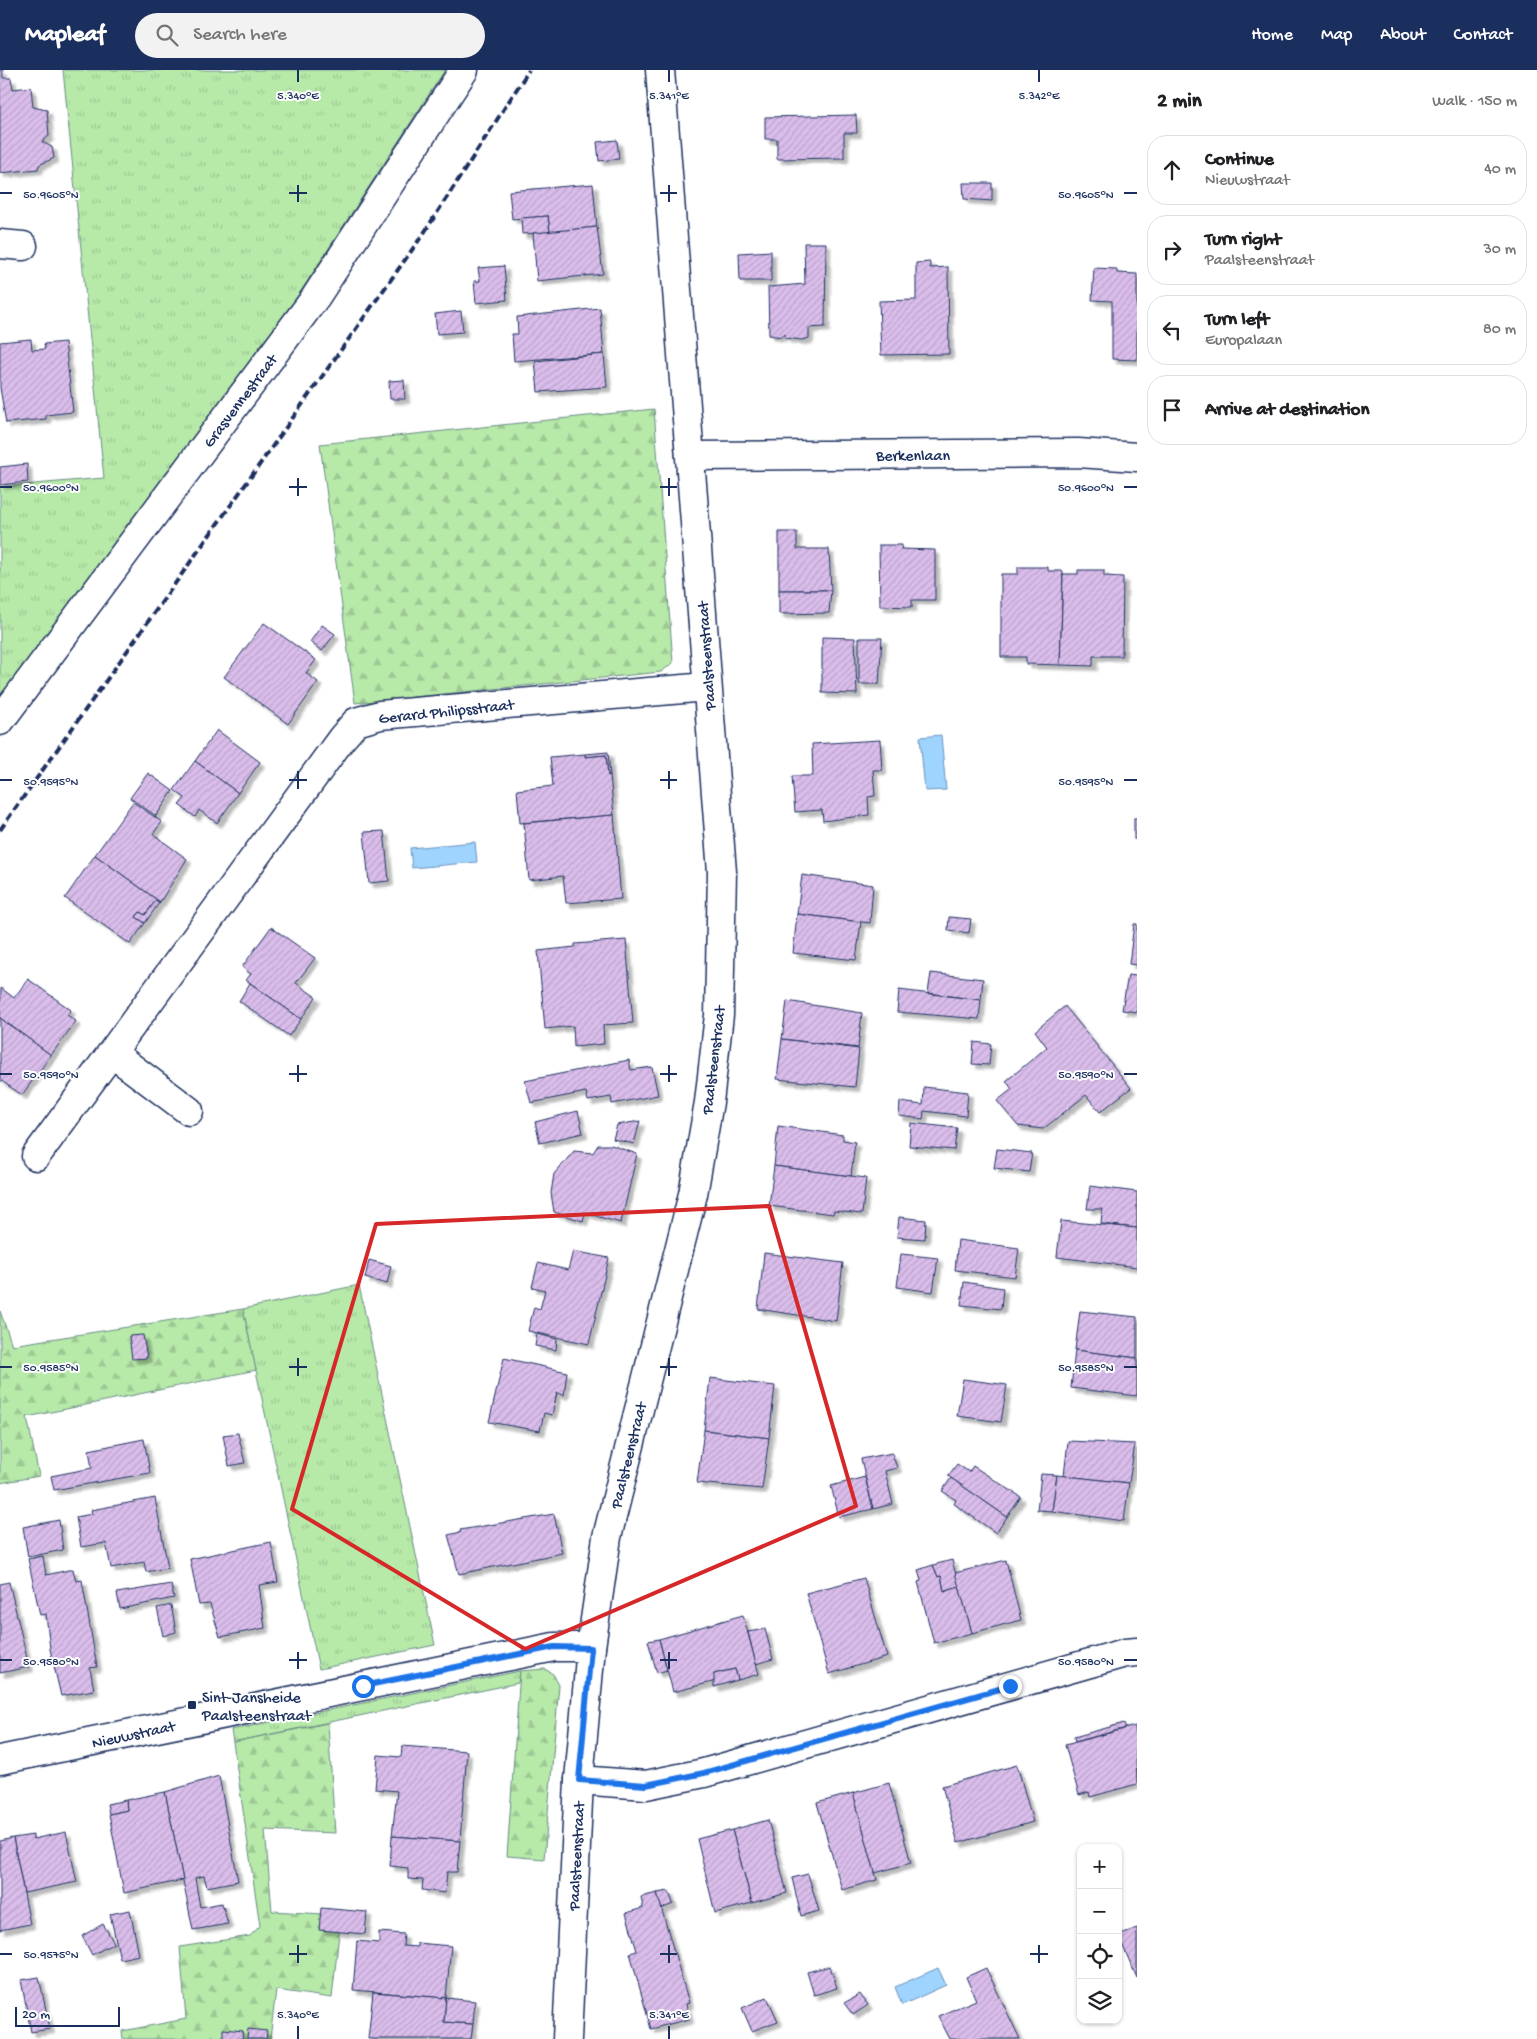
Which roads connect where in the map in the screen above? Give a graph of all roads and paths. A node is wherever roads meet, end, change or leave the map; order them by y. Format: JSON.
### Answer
{"nodes":[{"id":1,"x":464,"y":70,"type":"edge"},
{"id":2,"x":660,"y":70,"type":"edge"},
{"id":3,"x":690,"y":456,"type":"junction"},
{"id":4,"x":1137,"y":457,"type":"edge"},
{"id":5,"x":707,"y":688,"type":"junction"},
{"id":6,"x":0,"y":721,"type":"edge"},
{"id":7,"x":112,"y":1053,"type":"junction"},
{"id":8,"x":189,"y":1110,"type":"dead end"},
{"id":9,"x":36,"y":1156,"type":"dead end"},
{"id":10,"x":591,"y":1648,"type":"junction"},
{"id":11,"x":1137,"y":1652,"type":"edge"},
{"id":12,"x":0,"y":1760,"type":"edge"},
{"id":13,"x":579,"y":1780,"type":"junction"},
{"id":14,"x":567,"y":2039,"type":"edge"}],
"edges":[{"from":1,"to":6,"type":"street","name":"Grasvennestraat"},
{"from":2,"to":3,"type":"street","name":"Paalsteenstraat"},
{"from":3,"to":4,"type":"street","name":"Berkenlaan"},
{"from":3,"to":5,"type":"street","name":"Paalsteenstraat"},
{"from":5,"to":7,"type":"street","name":"Gerard Philipsstraat"},
{"from":5,"to":10,"type":"street","name":"Paalsteenstraat"},
{"from":7,"to":8,"type":"street"},
{"from":7,"to":9,"type":"street","name":"Gerard Philipsstraat"},
{"from":10,"to":12,"type":"street","name":"Nieuwstraat"},
{"from":10,"to":13,"type":"street","name":"Paalsteenstraat"},
{"from":11,"to":13,"type":"street"},
{"from":13,"to":14,"type":"street","name":"Paalsteenstraat"}]}
